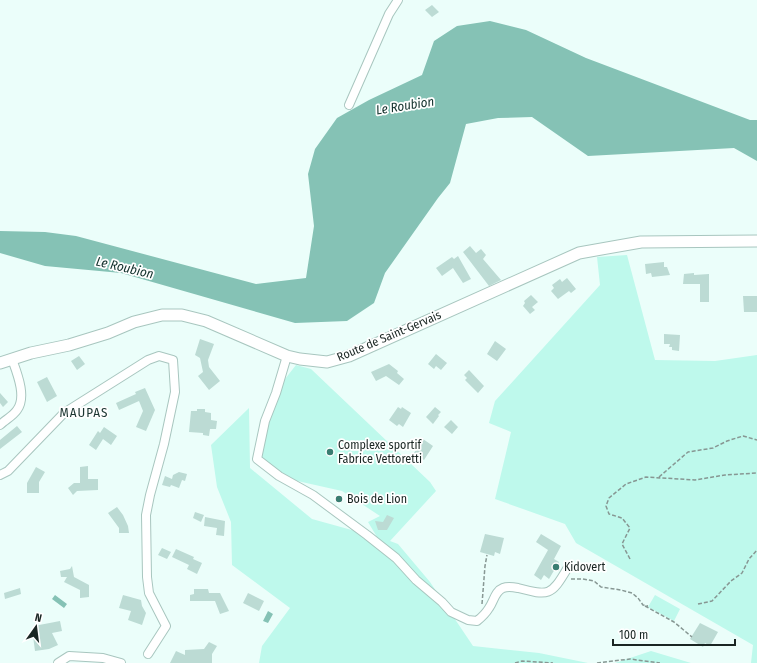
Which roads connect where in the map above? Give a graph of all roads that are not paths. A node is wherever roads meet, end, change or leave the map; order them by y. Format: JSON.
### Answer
{"nodes":[{"id":1,"x":398,"y":0,"type":"edge"},
{"id":2,"x":349,"y":105,"type":"dead end"},
{"id":3,"x":757,"y":241,"type":"edge"},
{"id":4,"x":287,"y":356,"type":"junction"},
{"id":5,"x":12,"y":359,"type":"junction"},
{"id":6,"x":0,"y":363,"type":"edge"},
{"id":7,"x":0,"y":424,"type":"edge"},
{"id":8,"x":0,"y":475,"type":"edge"},
{"id":9,"x":568,"y":569,"type":"dead end"},
{"id":10,"x":148,"y":654,"type":"dead end"},
{"id":11,"x":58,"y":663,"type":"edge"},
{"id":12,"x":121,"y":663,"type":"edge"}],
"edges":[{"from":1,"to":2,"type":"street"},
{"from":3,"to":4,"type":"street","name":"Route de Saint-Gervais"},
{"from":4,"to":5,"type":"street","name":"Route de Saint-Gervais"},
{"from":4,"to":9,"type":"street"},
{"from":5,"to":6,"type":"street","name":"Route de Saint-Gervais"},
{"from":5,"to":7,"type":"street"},
{"from":8,"to":10,"type":"street"},
{"from":11,"to":12,"type":"street"}]}
